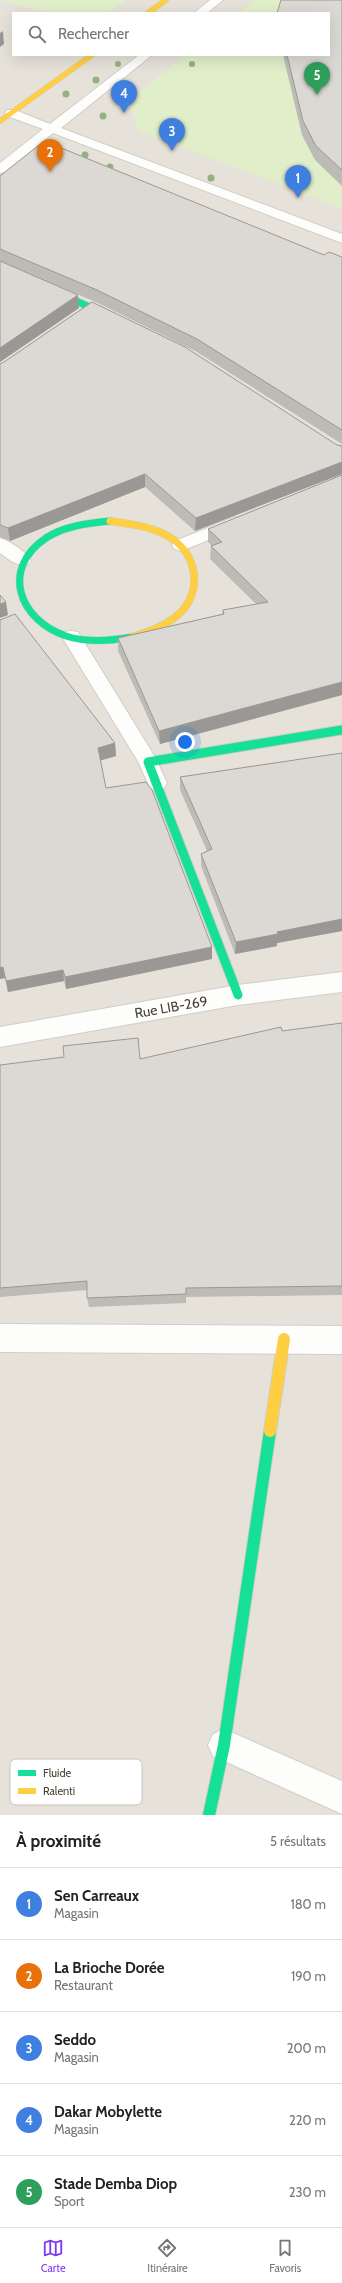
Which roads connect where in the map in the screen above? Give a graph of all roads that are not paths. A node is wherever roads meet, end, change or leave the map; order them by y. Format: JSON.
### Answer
{"nodes":[{"id":1,"x":166,"y":0,"type":"edge"},
{"id":2,"x":217,"y":0,"type":"edge"},
{"id":3,"x":149,"y":12,"type":"edge"},
{"id":4,"x":201,"y":12,"type":"edge"},
{"id":5,"x":91,"y":56,"type":"edge"},
{"id":6,"x":145,"y":56,"type":"edge"},
{"id":7,"x":11,"y":113,"type":"junction"},
{"id":8,"x":0,"y":121,"type":"edge"},
{"id":9,"x":53,"y":130,"type":"junction"},
{"id":10,"x":0,"y":169,"type":"edge"},
{"id":11,"x":342,"y":240,"type":"edge"},
{"id":12,"x":0,"y":266,"type":"edge"},
{"id":13,"x":120,"y":321,"type":"edge"},
{"id":14,"x":247,"y":518,"type":"edge"},
{"id":15,"x":0,"y":544,"type":"edge"},
{"id":16,"x":181,"y":545,"type":"junction"},
{"id":17,"x":22,"y":560,"type":"junction"},
{"id":18,"x":71,"y":637,"type":"junction"},
{"id":19,"x":342,"y":730,"type":"edge"},
{"id":20,"x":148,"y":762,"type":"junction"},
{"id":21,"x":342,"y":982,"type":"edge"},
{"id":22,"x":238,"y":995,"type":"junction"},
{"id":23,"x":0,"y":1037,"type":"edge"},
{"id":24,"x":0,"y":1338,"type":"edge"},
{"id":25,"x":284,"y":1339,"type":"junction"},
{"id":26,"x":342,"y":1340,"type":"edge"},
{"id":27,"x":224,"y":1745,"type":"junction"},
{"id":28,"x":342,"y":1798,"type":"edge"},
{"id":29,"x":209,"y":1815,"type":"edge"}],
"edges":[{"from":1,"to":3,"type":"street"},
{"from":2,"to":4,"type":"street"},
{"from":5,"to":7,"type":"street"},
{"from":6,"to":9,"type":"street"},
{"from":7,"to":8,"type":"street"},
{"from":7,"to":9,"type":"street"},
{"from":9,"to":10,"type":"street"},
{"from":9,"to":11,"type":"street"},
{"from":12,"to":13,"type":"street"},
{"from":14,"to":16,"type":"street"},
{"from":15,"to":17,"type":"street"},
{"from":16,"to":17,"type":"street"},
{"from":16,"to":18,"type":"street"},
{"from":17,"to":18,"type":"street"},
{"from":18,"to":20,"type":"street"},
{"from":19,"to":20,"type":"street"},
{"from":20,"to":22,"type":"street"},
{"from":21,"to":22,"type":"street","name":"Rue LIB-269"},
{"from":22,"to":23,"type":"street","name":"Rue LIB-269"},
{"from":24,"to":25,"type":"street"},
{"from":25,"to":26,"type":"street"},
{"from":25,"to":27,"type":"street"},
{"from":27,"to":28,"type":"street"},
{"from":27,"to":29,"type":"street"}]}
